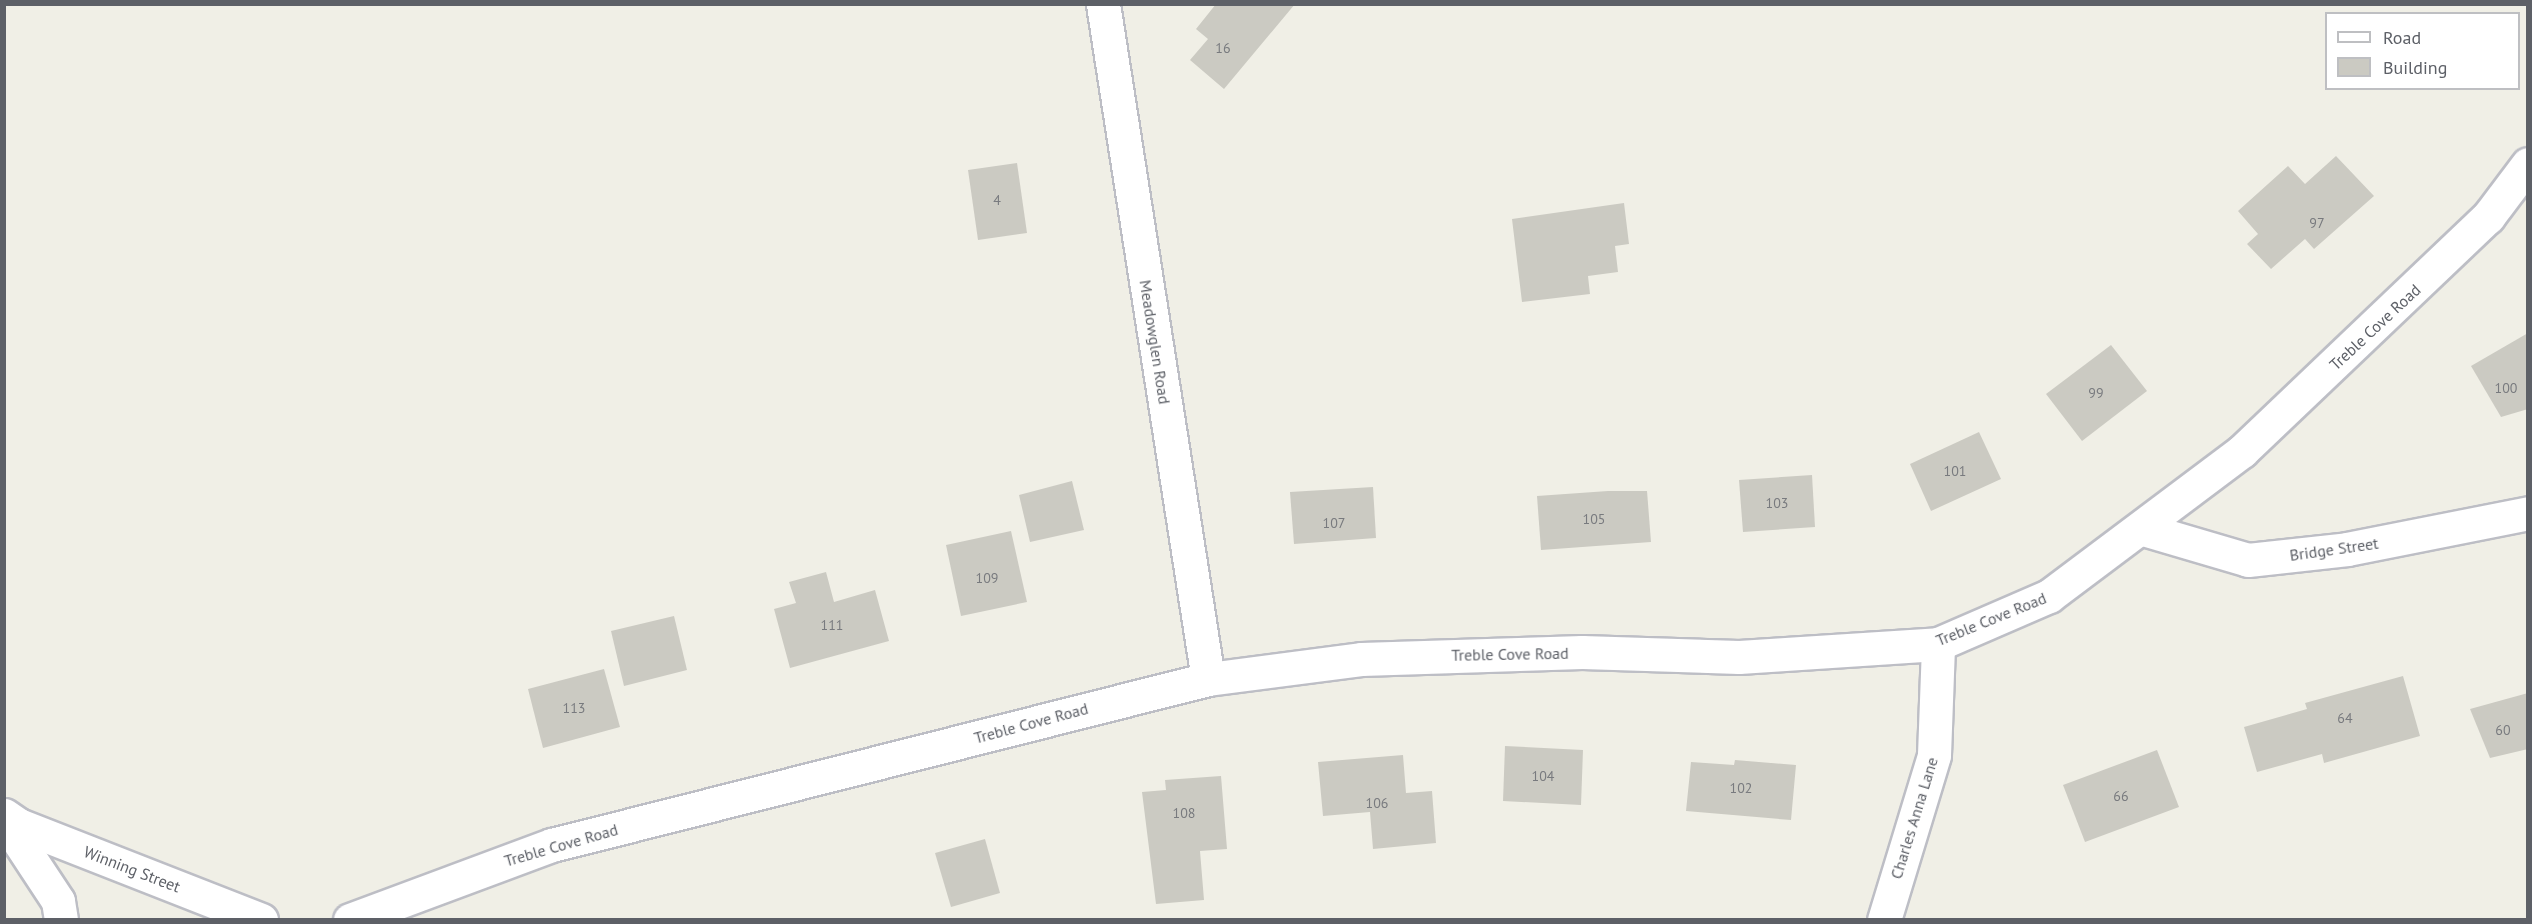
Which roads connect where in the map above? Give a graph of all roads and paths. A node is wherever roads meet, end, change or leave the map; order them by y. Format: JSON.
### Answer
{"nodes":[{"id":1,"x":1103,"y":4,"type":"edge"},
{"id":2,"x":2528,"y":164,"type":"edge"},
{"id":3,"x":2528,"y":513,"type":"edge"},
{"id":4,"x":2143,"y":530,"type":"junction"},
{"id":5,"x":1938,"y":644,"type":"junction"},
{"id":6,"x":1208,"y":679,"type":"junction"},
{"id":7,"x":4,"y":817,"type":"edge"},
{"id":8,"x":61,"y":920,"type":"edge"},
{"id":9,"x":261,"y":920,"type":"edge"},
{"id":10,"x":350,"y":920,"type":"edge"},
{"id":11,"x":1884,"y":920,"type":"edge"}],
"edges":[{"from":1,"to":6,"type":"main road","name":"Meadowglen Road"},
{"from":2,"to":4,"type":"main road","name":"Treble Cove Road"},
{"from":3,"to":4,"type":"main road","name":"Bridge Street"},
{"from":4,"to":5,"type":"main road","name":"Treble Cove Road"},
{"from":5,"to":6,"type":"main road","name":"Treble Cove Road"},
{"from":5,"to":11,"type":"main road","name":"Charles Anna Lane"},
{"from":6,"to":10,"type":"main road","name":"Treble Cove Road"},
{"from":7,"to":8,"type":"main road","name":"Winning Street"},
{"from":7,"to":9,"type":"main road","name":"Winning Street"}]}
